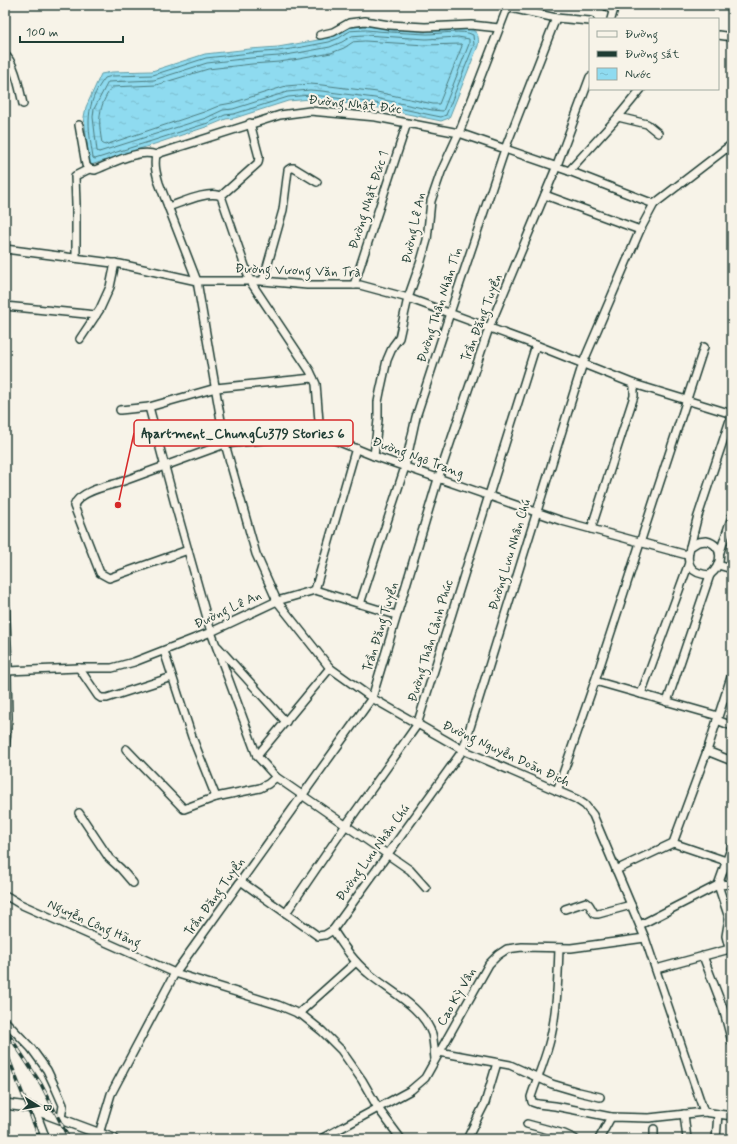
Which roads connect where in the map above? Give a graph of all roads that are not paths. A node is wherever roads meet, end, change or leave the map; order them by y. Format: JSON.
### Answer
{"nodes":[{"id":1,"x":605,"y":5,"type":"edge"},
{"id":2,"x":614,"y":8,"type":"edge"},
{"id":3,"x":556,"y":18,"type":"junction"},
{"id":4,"x":611,"y":18,"type":"edge"},
{"id":5,"x":589,"y":21,"type":"edge"},
{"id":6,"x":499,"y":28,"type":"junction"},
{"id":7,"x":320,"y":35,"type":"dead end"},
{"id":8,"x":719,"y":35,"type":"edge"},
{"id":9,"x":732,"y":37,"type":"edge"},
{"id":10,"x":5,"y":55,"type":"edge"},
{"id":11,"x":589,"y":80,"type":"edge"},
{"id":12,"x":640,"y":90,"type":"edge"},
{"id":13,"x":23,"y":104,"type":"dead end"},
{"id":14,"x":618,"y":117,"type":"junction"},
{"id":15,"x":250,"y":123,"type":"junction"},
{"id":16,"x":407,"y":123,"type":"junction"},
{"id":17,"x":79,"y":125,"type":"dead end"},
{"id":18,"x":459,"y":133,"type":"junction"},
{"id":19,"x":658,"y":133,"type":"dead end"},
{"id":20,"x":732,"y":144,"type":"edge"},
{"id":21,"x":505,"y":149,"type":"junction"},
{"id":22,"x":156,"y":155,"type":"junction"},
{"id":23,"x":556,"y":168,"type":"junction"},
{"id":24,"x":88,"y":169,"type":"junction"},
{"id":25,"x":568,"y":171,"type":"junction"},
{"id":26,"x":317,"y":182,"type":"dead end"},
{"id":27,"x":545,"y":195,"type":"junction"},
{"id":28,"x":221,"y":196,"type":"junction"},
{"id":29,"x":654,"y":204,"type":"junction"},
{"id":30,"x":168,"y":207,"type":"junction"},
{"id":31,"x":640,"y":230,"type":"junction"},
{"id":32,"x":5,"y":249,"type":"edge"},
{"id":33,"x":76,"y":258,"type":"junction"},
{"id":34,"x":115,"y":263,"type":"junction"},
{"id":35,"x":197,"y":281,"type":"junction"},
{"id":36,"x":250,"y":281,"type":"junction"},
{"id":37,"x":264,"y":281,"type":"junction"},
{"id":38,"x":354,"y":285,"type":"junction"},
{"id":39,"x":408,"y":298,"type":"junction"},
{"id":40,"x":5,"y":306,"type":"edge"},
{"id":41,"x":450,"y":313,"type":"junction"},
{"id":42,"x":96,"y":316,"type":"junction"},
{"id":43,"x":489,"y":328,"type":"junction"},
{"id":44,"x":80,"y":339,"type":"dead end"},
{"id":45,"x":536,"y":344,"type":"junction"},
{"id":46,"x":704,"y":347,"type":"dead end"},
{"id":47,"x":583,"y":363,"type":"junction"},
{"id":48,"x":313,"y":378,"type":"junction"},
{"id":49,"x":634,"y":384,"type":"junction"},
{"id":50,"x":216,"y":388,"type":"junction"},
{"id":51,"x":688,"y":400,"type":"junction"},
{"id":52,"x":149,"y":407,"type":"junction"},
{"id":53,"x":120,"y":410,"type":"dead end"},
{"id":54,"x":732,"y":414,"type":"edge"},
{"id":55,"x":320,"y":434,"type":"junction"},
{"id":56,"x":225,"y":444,"type":"junction"},
{"id":57,"x":356,"y":448,"type":"junction"},
{"id":58,"x":374,"y":456,"type":"junction"},
{"id":59,"x":165,"y":465,"type":"junction"},
{"id":60,"x":405,"y":467,"type":"junction"},
{"id":61,"x":438,"y":479,"type":"junction"},
{"id":62,"x":489,"y":496,"type":"junction"},
{"id":63,"x":536,"y":512,"type":"junction"},
{"id":64,"x":732,"y":516,"type":"edge"},
{"id":65,"x":591,"y":529,"type":"junction"},
{"id":66,"x":640,"y":542,"type":"junction"},
{"id":67,"x":690,"y":547,"type":"junction"},
{"id":68,"x":188,"y":550,"type":"junction"},
{"id":69,"x":720,"y":552,"type":"junction"},
{"id":70,"x":688,"y":555,"type":"junction"},
{"id":71,"x":689,"y":563,"type":"junction"},
{"id":72,"x":718,"y":565,"type":"junction"},
{"id":73,"x":732,"y":569,"type":"edge"},
{"id":74,"x":710,"y":575,"type":"junction"},
{"id":75,"x":315,"y":590,"type":"junction"},
{"id":76,"x":5,"y":598,"type":"edge"},
{"id":77,"x":277,"y":601,"type":"junction"},
{"id":78,"x":360,"y":604,"type":"junction"},
{"id":79,"x":396,"y":615,"type":"junction"},
{"id":80,"x":211,"y":632,"type":"junction"},
{"id":81,"x":215,"y":644,"type":"junction"},
{"id":82,"x":164,"y":651,"type":"junction"},
{"id":83,"x":7,"y":668,"type":"edge"},
{"id":84,"x":79,"y":668,"type":"junction"},
{"id":85,"x":330,"y":668,"type":"junction"},
{"id":86,"x":732,"y":674,"type":"edge"},
{"id":87,"x":172,"y":677,"type":"junction"},
{"id":88,"x":595,"y":681,"type":"junction"},
{"id":89,"x":641,"y":694,"type":"junction"},
{"id":90,"x":372,"y":698,"type":"junction"},
{"id":91,"x":667,"y":702,"type":"junction"},
{"id":92,"x":718,"y":718,"type":"junction"},
{"id":93,"x":286,"y":722,"type":"junction"},
{"id":94,"x":417,"y":725,"type":"junction"},
{"id":95,"x":732,"y":726,"type":"edge"},
{"id":96,"x":126,"y":749,"type":"dead end"},
{"id":97,"x":463,"y":750,"type":"junction"},
{"id":98,"x":5,"y":751,"type":"edge"},
{"id":99,"x":707,"y":751,"type":"junction"},
{"id":100,"x":257,"y":756,"type":"junction"},
{"id":101,"x":732,"y":761,"type":"edge"},
{"id":102,"x":276,"y":777,"type":"junction"},
{"id":103,"x":557,"y":791,"type":"junction"},
{"id":104,"x":303,"y":795,"type":"junction"},
{"id":105,"x":216,"y":797,"type":"junction"},
{"id":106,"x":80,"y":813,"type":"dead end"},
{"id":107,"x":346,"y":825,"type":"junction"},
{"id":108,"x":673,"y":843,"type":"junction"},
{"id":109,"x":732,"y":846,"type":"edge"},
{"id":110,"x":387,"y":854,"type":"junction"},
{"id":111,"x":726,"y":861,"type":"junction"},
{"id":112,"x":616,"y":870,"type":"junction"},
{"id":113,"x":242,"y":882,"type":"junction"},
{"id":114,"x":133,"y":883,"type":"dead end"},
{"id":115,"x":732,"y":884,"type":"edge"},
{"id":116,"x":718,"y":885,"type":"junction"},
{"id":117,"x":426,"y":888,"type":"dead end"},
{"id":118,"x":5,"y":894,"type":"edge"},
{"id":119,"x":632,"y":905,"type":"junction"},
{"id":120,"x":564,"y":909,"type":"dead end"},
{"id":121,"x":286,"y":913,"type":"junction"},
{"id":122,"x":640,"y":925,"type":"junction"},
{"id":123,"x":333,"y":930,"type":"junction"},
{"id":124,"x":645,"y":938,"type":"junction"},
{"id":125,"x":559,"y":948,"type":"junction"},
{"id":126,"x":704,"y":956,"type":"junction"},
{"id":127,"x":356,"y":962,"type":"junction"},
{"id":128,"x":656,"y":969,"type":"junction"},
{"id":129,"x":175,"y":973,"type":"junction"},
{"id":130,"x":298,"y":1014,"type":"junction"},
{"id":131,"x":5,"y":1021,"type":"edge"},
{"id":132,"x":732,"y":1042,"type":"edge"},
{"id":133,"x":439,"y":1052,"type":"junction"},
{"id":134,"x":435,"y":1059,"type":"junction"},
{"id":135,"x":498,"y":1063,"type":"junction"},
{"id":136,"x":537,"y":1078,"type":"junction"},
{"id":137,"x":600,"y":1097,"type":"dead end"},
{"id":138,"x":5,"y":1104,"type":"edge"},
{"id":139,"x":378,"y":1108,"type":"junction"},
{"id":140,"x":35,"y":1110,"type":"junction"},
{"id":141,"x":704,"y":1112,"type":"junction"},
{"id":142,"x":684,"y":1114,"type":"junction"},
{"id":143,"x":718,"y":1114,"type":"junction"},
{"id":144,"x":732,"y":1116,"type":"edge"},
{"id":145,"x":611,"y":1117,"type":"junction"},
{"id":146,"x":61,"y":1119,"type":"junction"},
{"id":147,"x":527,"y":1124,"type":"dead end"},
{"id":148,"x":654,"y":1129,"type":"dead end"},
{"id":149,"x":99,"y":1134,"type":"junction"},
{"id":150,"x":332,"y":1136,"type":"edge"},
{"id":151,"x":46,"y":1139,"type":"edge"},
{"id":152,"x":114,"y":1139,"type":"edge"},
{"id":153,"x":321,"y":1139,"type":"edge"},
{"id":154,"x":401,"y":1139,"type":"edge"},
{"id":155,"x":466,"y":1139,"type":"edge"},
{"id":156,"x":575,"y":1139,"type":"edge"},
{"id":157,"x":598,"y":1139,"type":"edge"},
{"id":158,"x":654,"y":1139,"type":"edge"},
{"id":159,"x":687,"y":1139,"type":"edge"},
{"id":160,"x":716,"y":1139,"type":"edge"}],
"edges":[{"from":1,"to":2,"type":"street"},
{"from":2,"to":4,"type":"street"},
{"from":3,"to":5,"type":"street"},
{"from":3,"to":6,"type":"street","name":"Đường Lê An"},
{"from":3,"to":21,"type":"street","name":"Đường Thân Nhân Tín"},
{"from":6,"to":7,"type":"street"},
{"from":6,"to":18,"type":"street","name":"Đường Lê An"},
{"from":8,"to":9,"type":"street"},
{"from":10,"to":13,"type":"street"},
{"from":11,"to":23,"type":"street","name":"Trần Đăng Tuyển"},
{"from":12,"to":14,"type":"street"},
{"from":14,"to":19,"type":"street"},
{"from":14,"to":25,"type":"street"},
{"from":15,"to":16,"type":"street","name":"Đường Nhật Đức"},
{"from":15,"to":22,"type":"street","name":"Đường Nhật Đức"},
{"from":15,"to":28,"type":"street"},
{"from":16,"to":18,"type":"street","name":"Đường Nhật Đức"},
{"from":16,"to":38,"type":"street","name":"Đường Nhật Đức 1"},
{"from":17,"to":24,"type":"street"},
{"from":18,"to":21,"type":"street","name":"Đường Nhật Đức"},
{"from":18,"to":39,"type":"street","name":"Đường Lê An"},
{"from":20,"to":29,"type":"street","name":"Đường Lưu Nhân Chú"},
{"from":21,"to":23,"type":"street","name":"Đường Nhật Đức"},
{"from":21,"to":41,"type":"street","name":"Đường Thân Nhân Tín"},
{"from":22,"to":24,"type":"street"},
{"from":22,"to":30,"type":"street"},
{"from":23,"to":25,"type":"street","name":"Đường Nhật Đức"},
{"from":23,"to":27,"type":"street","name":"Trần Đăng Tuyển"},
{"from":24,"to":33,"type":"street"},
{"from":25,"to":29,"type":"street","name":"Đường Nhật Đức"},
{"from":26,"to":37,"type":"street"},
{"from":27,"to":31,"type":"street"},
{"from":27,"to":43,"type":"street","name":"Trần Đăng Tuyển"},
{"from":28,"to":30,"type":"street"},
{"from":28,"to":36,"type":"street"},
{"from":29,"to":31,"type":"street","name":"Đường Lưu Nhân Chú"},
{"from":30,"to":35,"type":"street"},
{"from":31,"to":47,"type":"street","name":"Đường Lưu Nhân Chú"},
{"from":32,"to":33,"type":"street","name":"Đường Vương Văn Trà"},
{"from":33,"to":34,"type":"street","name":"Đường Vương Văn Trà"},
{"from":34,"to":35,"type":"street","name":"Đường Vương Văn Trà"},
{"from":34,"to":42,"type":"street"},
{"from":35,"to":36,"type":"street","name":"Đường Vương Văn Trà"},
{"from":35,"to":50,"type":"street","name":"Đường Nguyễn Doãn Địch"},
{"from":36,"to":37,"type":"street","name":"Đường Vương Văn Trà"},
{"from":36,"to":48,"type":"street"},
{"from":37,"to":38,"type":"street","name":"Đường Vương Văn Trà"},
{"from":38,"to":39,"type":"street","name":"Đường Vương Văn Trà"},
{"from":39,"to":41,"type":"street","name":"Đường Vương Văn Trà"},
{"from":39,"to":58,"type":"street","name":"Đường Lê An"},
{"from":40,"to":42,"type":"street"},
{"from":41,"to":43,"type":"street","name":"Đường Vương Văn Trà"},
{"from":41,"to":60,"type":"street","name":"Đường Thân Nhân Tín"},
{"from":42,"to":44,"type":"street"},
{"from":43,"to":45,"type":"street","name":"Đường Vương Văn Trà"},
{"from":43,"to":61,"type":"street","name":"Trần Đăng Tuyển"},
{"from":45,"to":47,"type":"street","name":"Đường Vương Văn Trà"},
{"from":45,"to":62,"type":"street","name":"Đường Thân Cảnh Phúc"},
{"from":46,"to":51,"type":"street"},
{"from":47,"to":49,"type":"street","name":"Đường Vương Văn Trà"},
{"from":47,"to":63,"type":"street","name":"Đường Lưu Nhân Chú"},
{"from":48,"to":50,"type":"street"},
{"from":48,"to":55,"type":"street"},
{"from":49,"to":51,"type":"street","name":"Đường Vương Văn Trà"},
{"from":49,"to":65,"type":"street"},
{"from":50,"to":52,"type":"street"},
{"from":50,"to":56,"type":"street","name":"Đường Nguyễn Doãn Địch"},
{"from":51,"to":54,"type":"street","name":"Đường Vương Văn Trà"},
{"from":51,"to":66,"type":"street"},
{"from":52,"to":53,"type":"street"},
{"from":52,"to":59,"type":"street"},
{"from":54,"to":67,"type":"street"},
{"from":55,"to":56,"type":"street","name":"Đường Ngô Trang"},
{"from":55,"to":57,"type":"street","name":"Đường Ngô Trang"},
{"from":56,"to":59,"type":"street","name":"Đường Ngô Trang"},
{"from":56,"to":77,"type":"street","name":"Đường Nguyễn Doãn Địch"},
{"from":57,"to":58,"type":"street","name":"Đường Ngô Trang"},
{"from":57,"to":75,"type":"street"},
{"from":58,"to":60,"type":"street","name":"Đường Ngô Trang"},
{"from":59,"to":68,"type":"street"},
{"from":59,"to":68,"type":"street","name":"Đường Ngô Trang"},
{"from":60,"to":61,"type":"street","name":"Đường Ngô Trang"},
{"from":60,"to":78,"type":"street","name":"Đường Thân Nhân Tín"},
{"from":61,"to":62,"type":"street","name":"Đường Ngô Trang"},
{"from":61,"to":79,"type":"street","name":"Trần Đăng Tuyển"},
{"from":62,"to":63,"type":"street","name":"Đường Ngô Trang"},
{"from":62,"to":94,"type":"street","name":"Đường Thân Cảnh Phúc"},
{"from":63,"to":65,"type":"street","name":"Đường Ngô Trang"},
{"from":63,"to":97,"type":"street","name":"Đường Lưu Nhân Chú"},
{"from":64,"to":69,"type":"street"},
{"from":65,"to":66,"type":"street","name":"Đường Ngô Trang"},
{"from":66,"to":70,"type":"street","name":"Đường Ngô Trang"},
{"from":66,"to":88,"type":"street"},
{"from":67,"to":69,"type":"street"},
{"from":67,"to":70,"type":"street"},
{"from":68,"to":80,"type":"street"},
{"from":69,"to":72,"type":"street"},
{"from":70,"to":71,"type":"street"},
{"from":71,"to":74,"type":"street"},
{"from":71,"to":89,"type":"street"},
{"from":72,"to":73,"type":"street"},
{"from":72,"to":74,"type":"street"},
{"from":74,"to":91,"type":"street"},
{"from":75,"to":77,"type":"street","name":"Đường Lê An"},
{"from":75,"to":78,"type":"street"},
{"from":76,"to":83,"type":"street"},
{"from":77,"to":80,"type":"street","name":"Đường Lê An"},
{"from":77,"to":85,"type":"street","name":"Đường Nguyễn Doãn Địch"},
{"from":78,"to":79,"type":"street"},
{"from":79,"to":90,"type":"street","name":"Trần Đăng Tuyển"},
{"from":80,"to":81,"type":"street"},
{"from":80,"to":82,"type":"street","name":"Đường Lê An"},
{"from":81,"to":93,"type":"street"},
{"from":81,"to":100,"type":"street"},
{"from":82,"to":84,"type":"street","name":"Đường Lê An"},
{"from":82,"to":87,"type":"street"},
{"from":83,"to":84,"type":"street","name":"Đường Lê An"},
{"from":83,"to":98,"type":"street"},
{"from":84,"to":87,"type":"street"},
{"from":85,"to":90,"type":"street","name":"Đường Nguyễn Doãn Địch"},
{"from":85,"to":93,"type":"street"},
{"from":86,"to":92,"type":"street"},
{"from":87,"to":105,"type":"street"},
{"from":88,"to":89,"type":"street"},
{"from":88,"to":103,"type":"street"},
{"from":89,"to":91,"type":"street"},
{"from":90,"to":94,"type":"street","name":"Đường Nguyễn Doãn Địch"},
{"from":90,"to":104,"type":"street","name":"Trần Đăng Tuyển"},
{"from":91,"to":92,"type":"street"},
{"from":92,"to":95,"type":"street"},
{"from":92,"to":99,"type":"street"},
{"from":93,"to":100,"type":"street"},
{"from":94,"to":97,"type":"street","name":"Đường Nguyễn Doãn Địch"},
{"from":94,"to":107,"type":"street","name":"Đường Thân Cảnh Phúc"},
{"from":96,"to":105,"type":"street"},
{"from":97,"to":103,"type":"street","name":"Đường Nguyễn Doãn Địch"},
{"from":97,"to":110,"type":"street","name":"Đường Lưu Nhân Chú"},
{"from":99,"to":101,"type":"street"},
{"from":99,"to":108,"type":"street"},
{"from":100,"to":102,"type":"street"},
{"from":102,"to":104,"type":"street"},
{"from":102,"to":105,"type":"street"},
{"from":103,"to":112,"type":"street","name":"Đường Nguyễn Doãn Địch"},
{"from":104,"to":107,"type":"street"},
{"from":104,"to":113,"type":"street","name":"Trần Đăng Tuyển"},
{"from":106,"to":114,"type":"street"},
{"from":107,"to":110,"type":"street"},
{"from":107,"to":121,"type":"street","name":"Đường Thân Cảnh Phúc"},
{"from":108,"to":111,"type":"street"},
{"from":108,"to":112,"type":"street"},
{"from":109,"to":111,"type":"street"},
{"from":110,"to":117,"type":"street"},
{"from":110,"to":123,"type":"street","name":"Đường Lưu Nhân Chú"},
{"from":111,"to":116,"type":"street"},
{"from":112,"to":119,"type":"street","name":"Đường Nguyễn Doãn Địch"},
{"from":113,"to":121,"type":"street"},
{"from":113,"to":129,"type":"street","name":"Trần Đăng Tuyển"},
{"from":115,"to":116,"type":"street"},
{"from":116,"to":122,"type":"street"},
{"from":116,"to":126,"type":"street"},
{"from":118,"to":129,"type":"street","name":"Nguyễn Công Hãng"},
{"from":119,"to":120,"type":"street"},
{"from":119,"to":122,"type":"street","name":"Đường Nguyễn Doãn Địch"},
{"from":121,"to":123,"type":"street"},
{"from":122,"to":124,"type":"street","name":"Đường Nguyễn Doãn Địch"},
{"from":123,"to":127,"type":"street"},
{"from":124,"to":125,"type":"street","name":"Cao Kỳ Vân"},
{"from":124,"to":128,"type":"street","name":"Đường Nguyễn Doãn Địch"},
{"from":125,"to":133,"type":"street","name":"Cao Kỳ Vân"},
{"from":125,"to":136,"type":"street"},
{"from":126,"to":128,"type":"street"},
{"from":126,"to":132,"type":"street"},
{"from":127,"to":130,"type":"street"},
{"from":127,"to":134,"type":"street"},
{"from":128,"to":141,"type":"street","name":"Đường Nguyễn Doãn Địch"},
{"from":129,"to":130,"type":"street","name":"Nguyễn Công Hãng"},
{"from":129,"to":149,"type":"street","name":"Trần Đăng Tuyển"},
{"from":130,"to":139,"type":"street","name":"Nguyễn Công Hãng"},
{"from":131,"to":146,"type":"street"},
{"from":133,"to":134,"type":"street","name":"Cao Kỳ Vân"},
{"from":133,"to":135,"type":"street"},
{"from":134,"to":139,"type":"street","name":"Cao Kỳ Vân"},
{"from":135,"to":136,"type":"street"},
{"from":135,"to":155,"type":"street"},
{"from":136,"to":137,"type":"street"},
{"from":136,"to":145,"type":"street"},
{"from":138,"to":140,"type":"street"},
{"from":139,"to":150,"type":"street","name":"Cao Kỳ Vân"},
{"from":139,"to":154,"type":"street","name":"Nguyễn Công Hãng"},
{"from":140,"to":146,"type":"street"},
{"from":140,"to":151,"type":"street"},
{"from":141,"to":142,"type":"street"},
{"from":141,"to":143,"type":"street"},
{"from":142,"to":145,"type":"street"},
{"from":142,"to":159,"type":"street"},
{"from":143,"to":144,"type":"street"},
{"from":143,"to":160,"type":"street"},
{"from":145,"to":157,"type":"street"},
{"from":146,"to":149,"type":"street"},
{"from":147,"to":156,"type":"street"},
{"from":148,"to":158,"type":"street"},
{"from":149,"to":152,"type":"street"},
{"from":150,"to":153,"type":"street","name":"Cao Kỳ Vân"}]}
